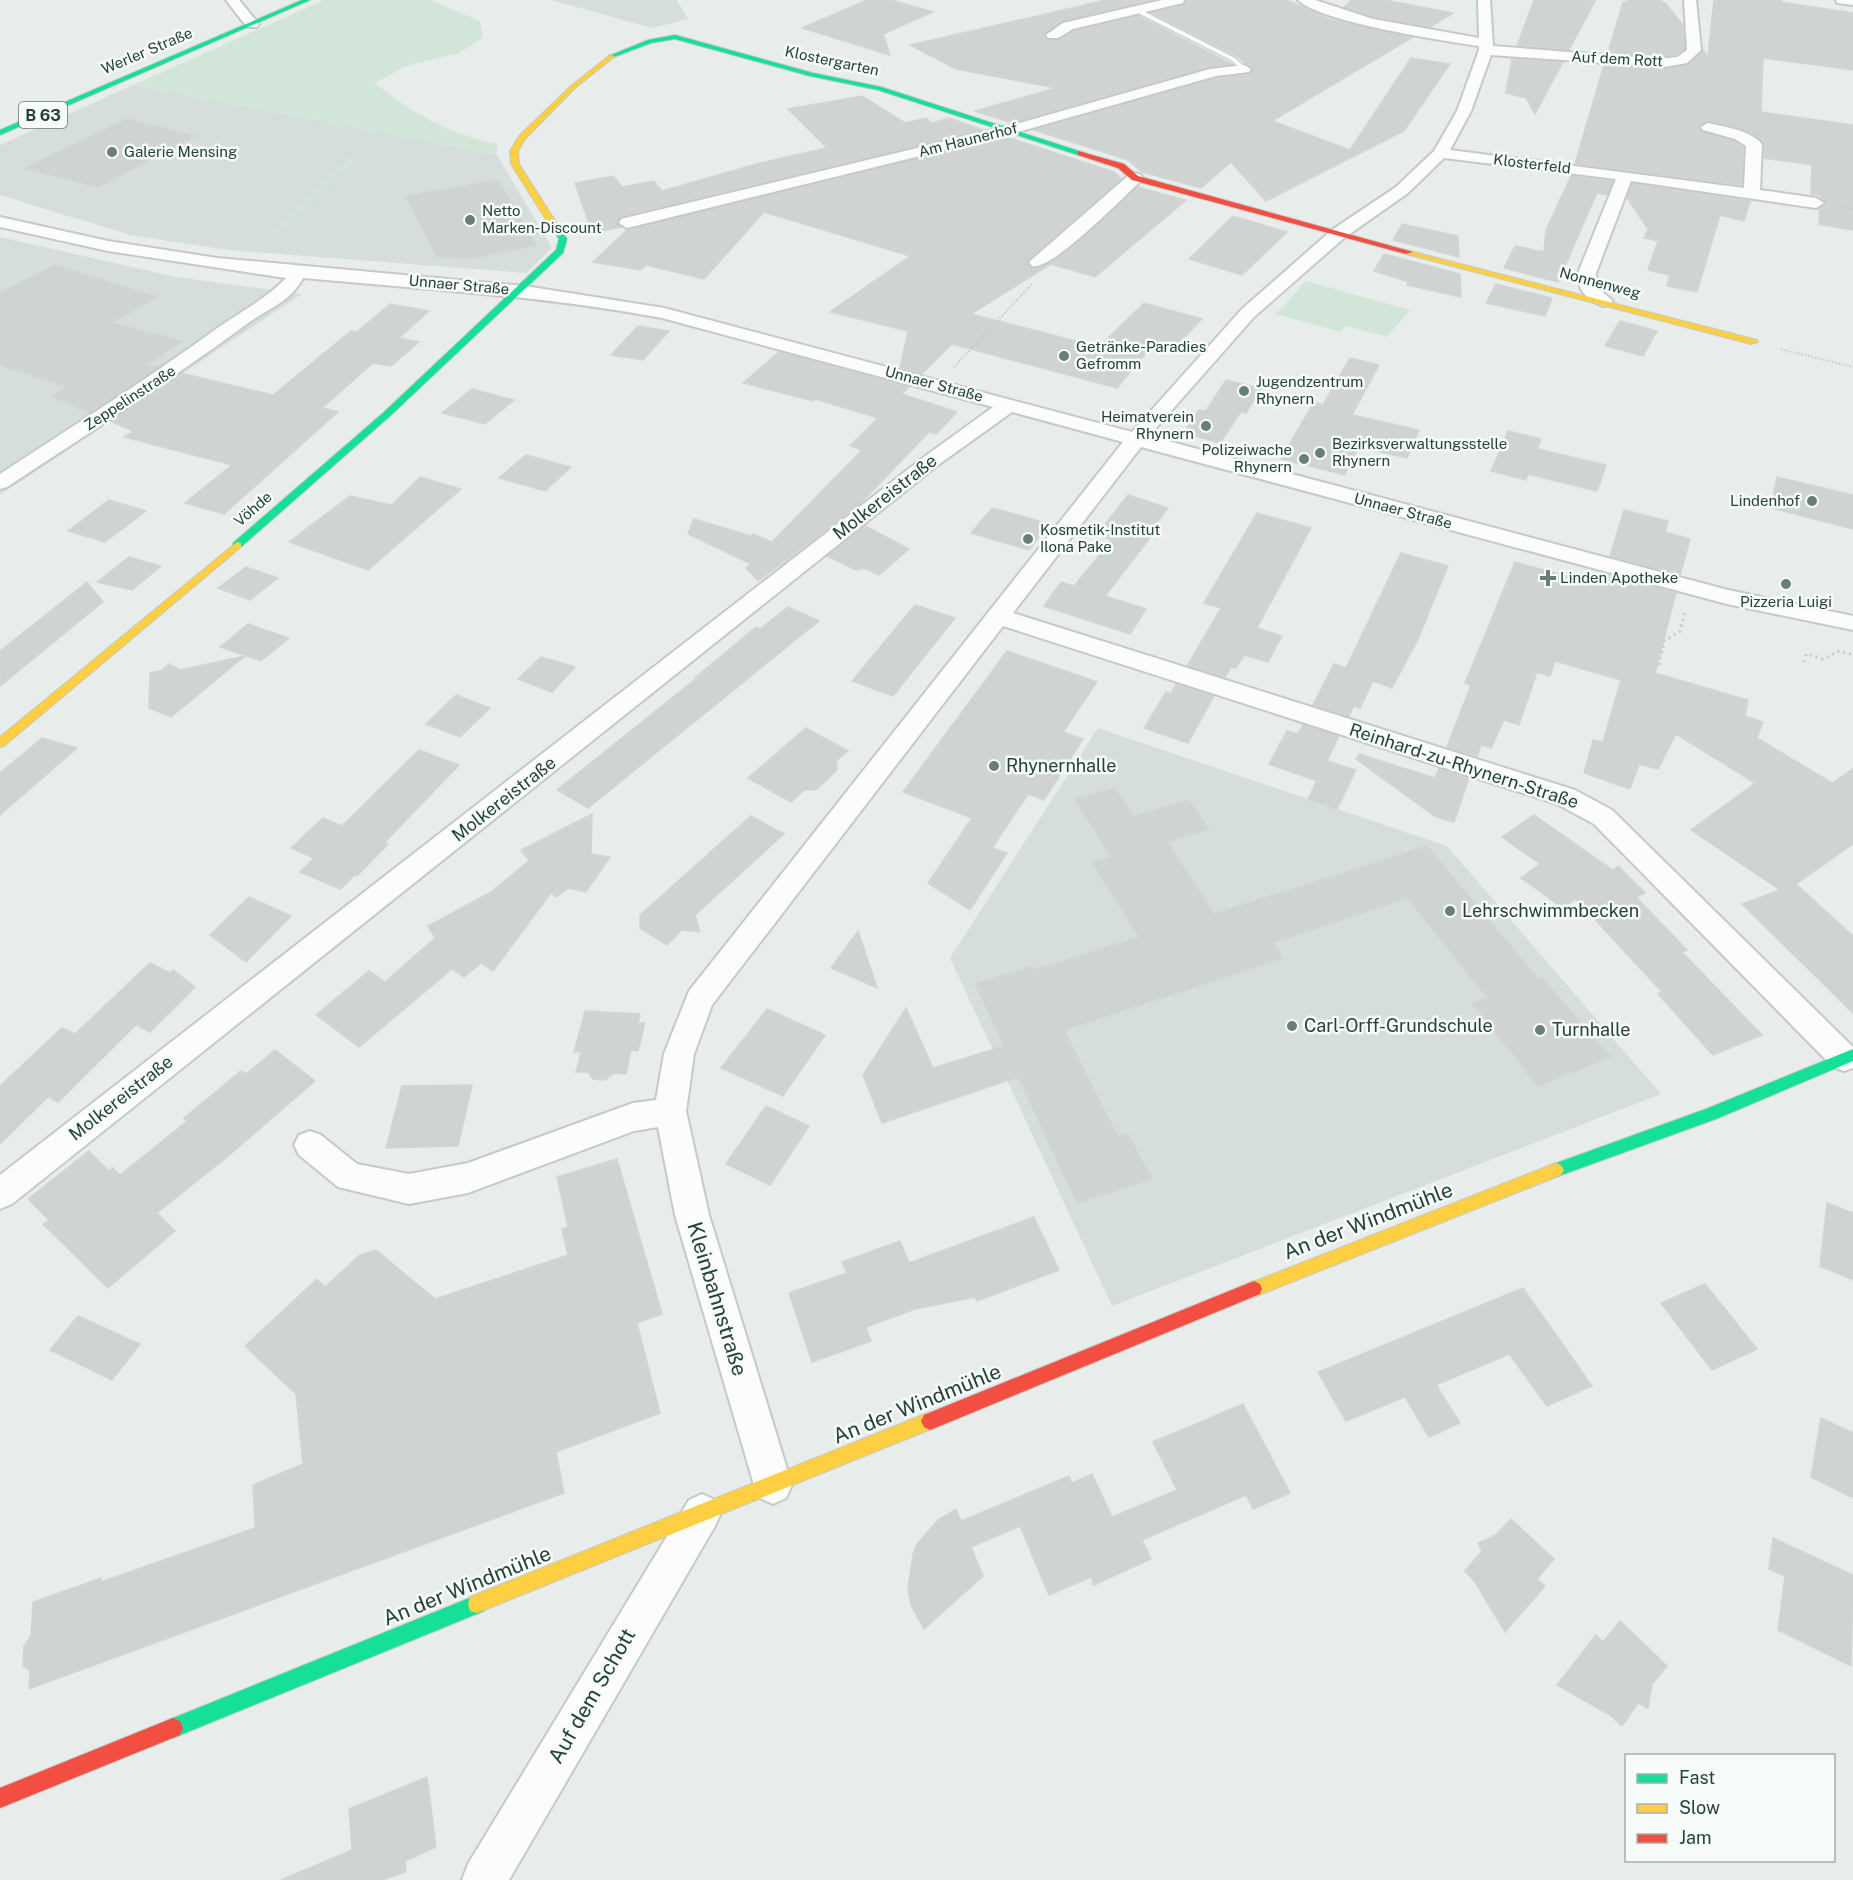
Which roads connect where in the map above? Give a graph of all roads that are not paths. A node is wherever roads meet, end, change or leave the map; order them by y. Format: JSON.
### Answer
{"nodes":[{"id":1,"x":232,"y":0,"type":"edge"},
{"id":2,"x":308,"y":0,"type":"edge"},
{"id":3,"x":1125,"y":0,"type":"edge"},
{"id":4,"x":1178,"y":0,"type":"edge"},
{"id":5,"x":1304,"y":0,"type":"edge"},
{"id":6,"x":1484,"y":0,"type":"edge"},
{"id":7,"x":1690,"y":0,"type":"edge"},
{"id":8,"x":1842,"y":0,"type":"edge"},
{"id":9,"x":1853,"y":1,"type":"edge"},
{"id":10,"x":1142,"y":9,"type":"junction"},
{"id":11,"x":252,"y":24,"type":"junction"},
{"id":12,"x":1053,"y":35,"type":"dead end"},
{"id":13,"x":1486,"y":46,"type":"junction"},
{"id":14,"x":1244,"y":69,"type":"joint"},
{"id":15,"x":1708,"y":127,"type":"dead end"},
{"id":16,"x":1013,"y":129,"type":"junction"},
{"id":17,"x":0,"y":133,"type":"edge"},
{"id":18,"x":1440,"y":153,"type":"junction"},
{"id":19,"x":1625,"y":175,"type":"junction"},
{"id":20,"x":1135,"y":178,"type":"junction"},
{"id":21,"x":1752,"y":193,"type":"junction"},
{"id":22,"x":1816,"y":203,"type":"dead end"},
{"id":23,"x":0,"y":222,"type":"edge"},
{"id":24,"x":627,"y":224,"type":"road end"},
{"id":25,"x":1338,"y":234,"type":"junction"},
{"id":26,"x":1038,"y":262,"type":"road end"},
{"id":27,"x":292,"y":272,"type":"junction"},
{"id":28,"x":519,"y":290,"type":"junction"},
{"id":29,"x":1604,"y":301,"type":"junction"},
{"id":30,"x":1754,"y":342,"type":"road end"},
{"id":31,"x":1009,"y":405,"type":"junction"},
{"id":32,"x":1136,"y":439,"type":"junction"},
{"id":33,"x":0,"y":483,"type":"edge"},
{"id":34,"x":998,"y":616,"type":"junction"},
{"id":35,"x":1853,"y":623,"type":"edge"},
{"id":36,"x":0,"y":743,"type":"edge"},
{"id":37,"x":1848,"y":1057,"type":"edge"},
{"id":38,"x":670,"y":1111,"type":"junction"},
{"id":39,"x":310,"y":1145,"type":"dead end"},
{"id":40,"x":0,"y":1194,"type":"edge"},
{"id":41,"x":773,"y":1485,"type":"junction"},
{"id":42,"x":702,"y":1513,"type":"junction"},
{"id":43,"x":0,"y":1798,"type":"edge"},
{"id":44,"x":484,"y":1880,"type":"edge"}],
"edges":[{"from":1,"to":11,"type":"street"},
{"from":2,"to":11,"type":"street","name":"Werler Straße","number":"B 63"},
{"from":3,"to":10,"type":"street"},
{"from":4,"to":10,"type":"street"},
{"from":5,"to":13,"type":"street"},
{"from":6,"to":13,"type":"street"},
{"from":7,"to":13,"type":"street","name":"Auf dem Rott"},
{"from":8,"to":9,"type":"street"},
{"from":10,"to":12,"type":"street"},
{"from":10,"to":14,"type":"lane","name":"Am Haunerhof"},
{"from":11,"to":17,"type":"street","name":"Werler Straße","number":"B 63"},
{"from":13,"to":18,"type":"street","name":"Kleinbahnstraße"},
{"from":14,"to":16,"type":"street","name":"Am Haunerhof"},
{"from":15,"to":21,"type":"street"},
{"from":16,"to":20,"type":"street","name":"Klostergarten"},
{"from":16,"to":24,"type":"street","name":"Am Haunerhof"},
{"from":16,"to":28,"type":"street","name":"Klostergarten"},
{"from":18,"to":19,"type":"street","name":"Klosterfeld"},
{"from":18,"to":25,"type":"street","name":"Kleinbahnstraße"},
{"from":19,"to":21,"type":"street","name":"Klosterfeld"},
{"from":19,"to":29,"type":"street"},
{"from":20,"to":25,"type":"street","name":"Klostergarten"},
{"from":20,"to":26,"type":"street"},
{"from":21,"to":22,"type":"street","name":"Klosterfeld"},
{"from":23,"to":27,"type":"street","name":"Unnaer Straße"},
{"from":25,"to":29,"type":"street","name":"Nonnenweg"},
{"from":25,"to":32,"type":"street","name":"Kleinbahnstraße"},
{"from":27,"to":28,"type":"street","name":"Unnaer Straße"},
{"from":27,"to":33,"type":"street","name":"Zeppelinstraße"},
{"from":28,"to":31,"type":"street","name":"Unnaer Straße"},
{"from":28,"to":36,"type":"street","name":"Vöhde"},
{"from":29,"to":30,"type":"street","name":"Nonnenweg"},
{"from":31,"to":32,"type":"street","name":"Unnaer Straße"},
{"from":31,"to":40,"type":"street","name":"Molkereistraße"},
{"from":32,"to":34,"type":"street","name":"Kleinbahnstraße"},
{"from":32,"to":35,"type":"street","name":"Unnaer Straße"},
{"from":34,"to":37,"type":"street","name":"Reinhard-zu-Rhynern-Straße"},
{"from":34,"to":38,"type":"street","name":"Kleinbahnstraße"},
{"from":37,"to":41,"type":"street","name":"An der Windmühle"},
{"from":38,"to":39,"type":"street"},
{"from":38,"to":41,"type":"street","name":"Kleinbahnstraße"},
{"from":41,"to":42,"type":"street","name":"An der Windmühle"},
{"from":42,"to":43,"type":"street","name":"An der Windmühle"},
{"from":42,"to":44,"type":"street","name":"Auf dem Schott"}]}
